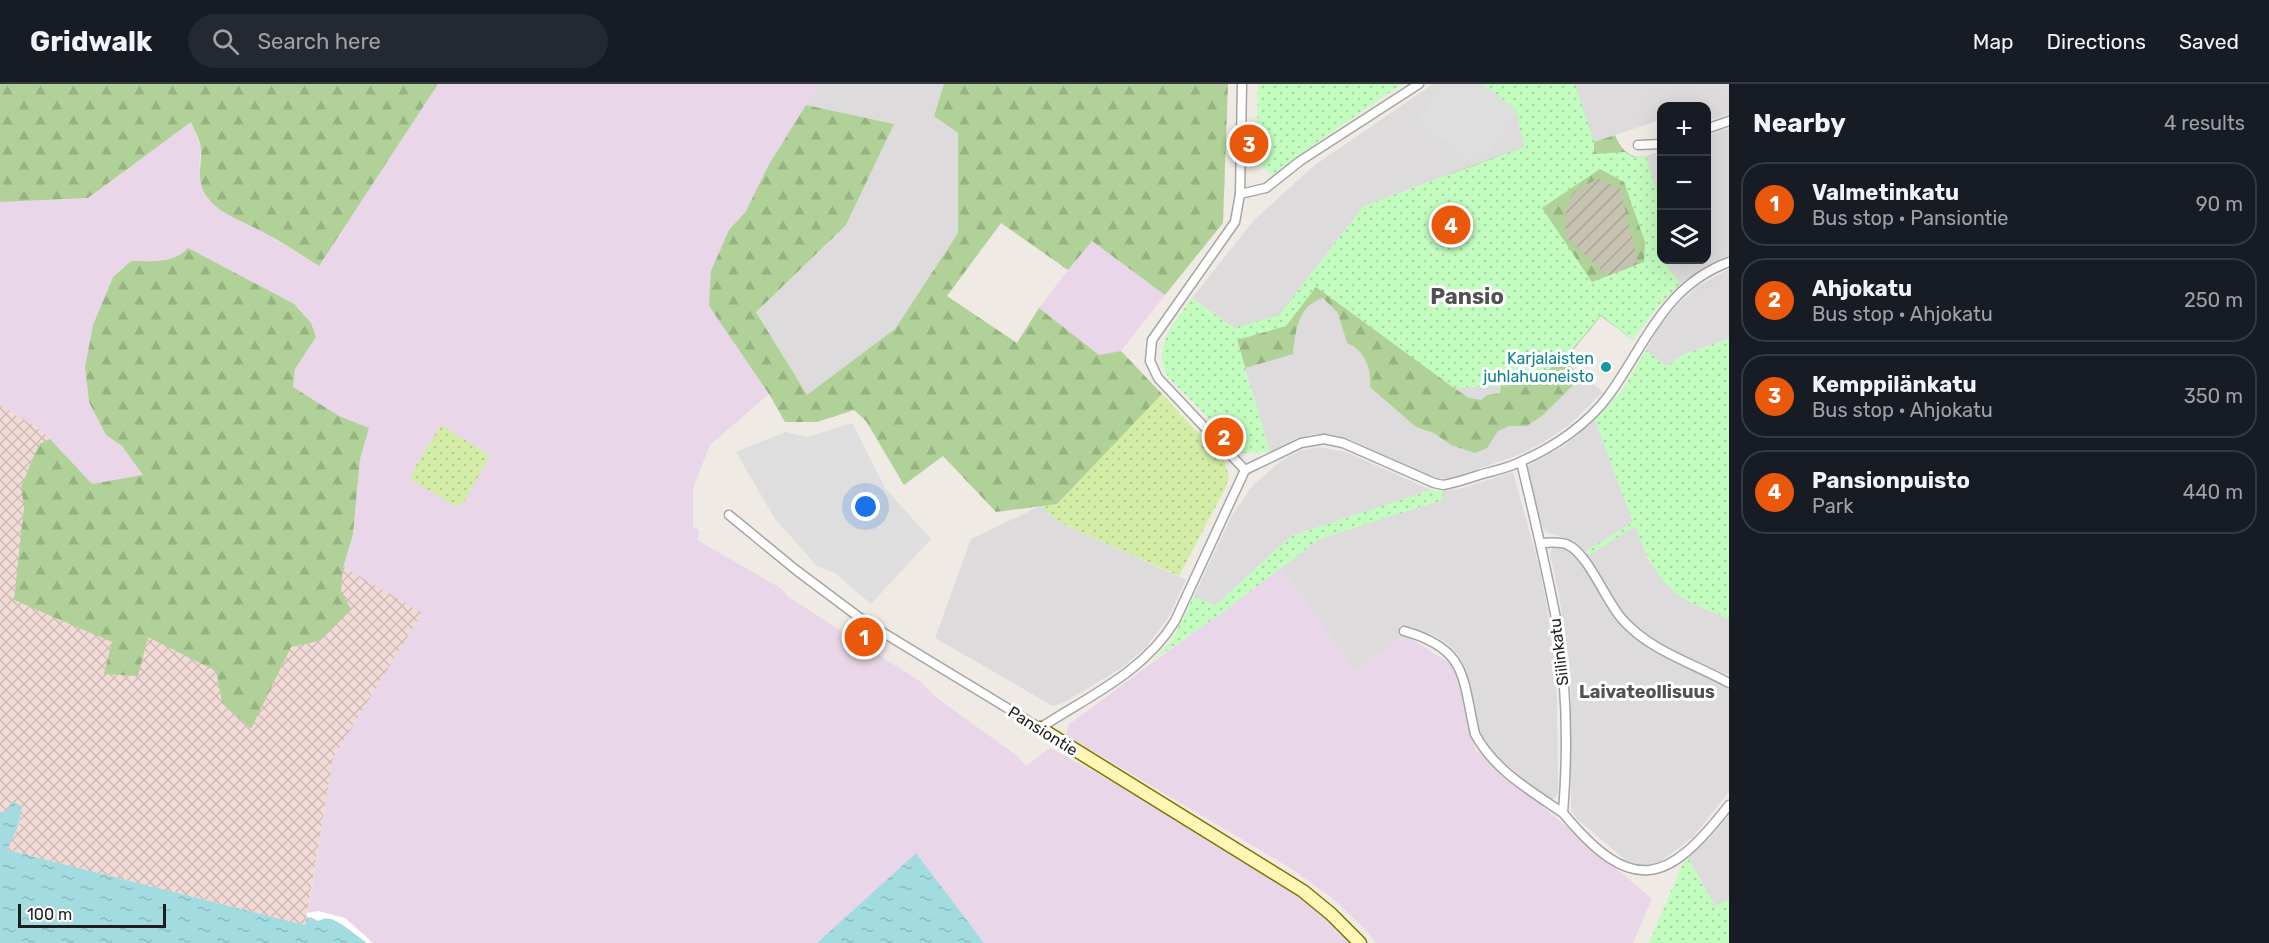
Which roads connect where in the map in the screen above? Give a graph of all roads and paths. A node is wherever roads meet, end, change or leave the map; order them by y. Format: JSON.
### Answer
{"nodes":[{"id":1,"x":1242,"y":84,"type":"edge"},
{"id":2,"x":1419,"y":84,"type":"edge"},
{"id":3,"x":1729,"y":122,"type":"edge"},
{"id":4,"x":1711,"y":128,"type":"edge"},
{"id":5,"x":1657,"y":144,"type":"edge"},
{"id":6,"x":1638,"y":145,"type":"dead end"},
{"id":7,"x":1240,"y":194,"type":"junction"},
{"id":8,"x":1729,"y":262,"type":"edge"},
{"id":9,"x":1521,"y":462,"type":"junction"},
{"id":10,"x":1245,"y":470,"type":"junction"},
{"id":11,"x":729,"y":515,"type":"dead end"},
{"id":12,"x":1541,"y":543,"type":"junction"},
{"id":13,"x":1404,"y":631,"type":"dead end"},
{"id":14,"x":1729,"y":682,"type":"edge"},
{"id":15,"x":1040,"y":728,"type":"junction"},
{"id":16,"x":1729,"y":805,"type":"edge"},
{"id":17,"x":1563,"y":813,"type":"junction"},
{"id":18,"x":1360,"y":943,"type":"edge"}],
"edges":[{"from":1,"to":7,"type":"street"},
{"from":2,"to":7,"type":"street"},
{"from":3,"to":4,"type":"street"},
{"from":5,"to":6,"type":"street"},
{"from":7,"to":10,"type":"street"},
{"from":8,"to":9,"type":"street"},
{"from":9,"to":10,"type":"street"},
{"from":9,"to":12,"type":"street","name":"Siilinkatu"},
{"from":10,"to":15,"type":"street"},
{"from":11,"to":15,"type":"street","name":"Pansiontie"},
{"from":12,"to":14,"type":"street"},
{"from":12,"to":17,"type":"street","name":"Siilinkatu"},
{"from":13,"to":17,"type":"street"},
{"from":15,"to":18,"type":"street","name":"Pansiontie"},
{"from":16,"to":17,"type":"street"}]}
